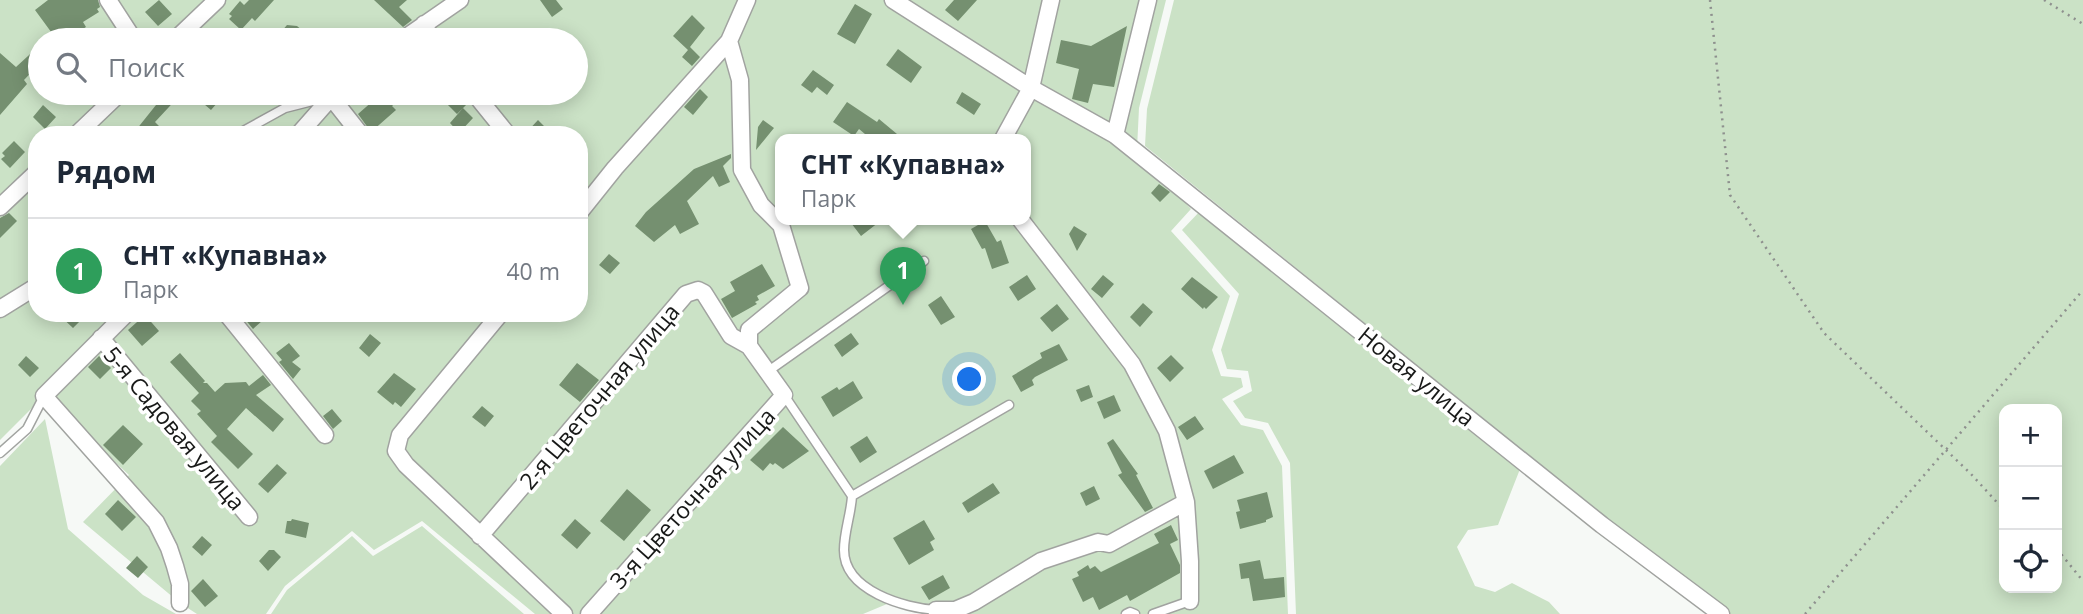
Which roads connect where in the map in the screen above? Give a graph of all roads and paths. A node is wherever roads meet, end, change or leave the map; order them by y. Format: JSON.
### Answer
{"nodes":[{"id":1,"x":108,"y":0,"type":"edge"},
{"id":2,"x":217,"y":0,"type":"edge"},
{"id":3,"x":460,"y":0,"type":"edge"},
{"id":4,"x":747,"y":0,"type":"edge"},
{"id":5,"x":893,"y":0,"type":"edge"},
{"id":6,"x":1051,"y":0,"type":"edge"},
{"id":7,"x":1148,"y":0,"type":"edge"},
{"id":8,"x":1710,"y":0,"type":"edge"},
{"id":9,"x":2044,"y":0,"type":"edge"},
{"id":10,"x":424,"y":24,"type":"junction"},
{"id":11,"x":2083,"y":24,"type":"edge"},
{"id":12,"x":126,"y":28,"type":"edge"},
{"id":13,"x":188,"y":28,"type":"edge"},
{"id":14,"x":418,"y":28,"type":"edge"},
{"id":15,"x":426,"y":28,"type":"edge"},
{"id":16,"x":729,"y":41,"type":"junction"},
{"id":17,"x":1031,"y":88,"type":"junction"},
{"id":18,"x":107,"y":105,"type":"edge"},
{"id":19,"x":296,"y":105,"type":"edge"},
{"id":20,"x":324,"y":105,"type":"edge"},
{"id":21,"x":340,"y":105,"type":"edge"},
{"id":22,"x":484,"y":105,"type":"edge"},
{"id":23,"x":85,"y":126,"type":"edge"},
{"id":24,"x":252,"y":126,"type":"edge"},
{"id":25,"x":306,"y":126,"type":"edge"},
{"id":26,"x":355,"y":126,"type":"edge"},
{"id":27,"x":501,"y":126,"type":"edge"},
{"id":28,"x":1006,"y":134,"type":"edge"},
{"id":29,"x":1115,"y":135,"type":"junction"},
{"id":30,"x":28,"y":181,"type":"edge"},
{"id":31,"x":588,"y":202,"type":"edge"},
{"id":32,"x":0,"y":207,"type":"edge"},
{"id":33,"x":775,"y":215,"type":"edge"},
{"id":34,"x":786,"y":225,"type":"edge"},
{"id":35,"x":1025,"y":225,"type":"edge"},
{"id":36,"x":924,"y":261,"type":"dead end"},
{"id":37,"x":2083,"y":290,"type":"edge"},
{"id":38,"x":28,"y":292,"type":"edge"},
{"id":39,"x":0,"y":309,"type":"edge"},
{"id":40,"x":118,"y":322,"type":"edge"},
{"id":41,"x":233,"y":322,"type":"edge"},
{"id":42,"x":494,"y":322,"type":"edge"},
{"id":43,"x":101,"y":338,"type":"junction"},
{"id":44,"x":749,"y":346,"type":"junction"},
{"id":45,"x":767,"y":372,"type":"junction"},
{"id":46,"x":784,"y":395,"type":"junction"},
{"id":47,"x":44,"y":396,"type":"junction"},
{"id":48,"x":1009,"y":405,"type":"dead end"},
{"id":49,"x":325,"y":435,"type":"dead end"},
{"id":50,"x":1945,"y":451,"type":"junction"},
{"id":51,"x":0,"y":453,"type":"edge"},
{"id":52,"x":852,"y":496,"type":"junction"},
{"id":53,"x":1186,"y":502,"type":"junction"},
{"id":54,"x":1999,"y":505,"type":"edge"},
{"id":55,"x":249,"y":517,"type":"dead end"},
{"id":56,"x":480,"y":536,"type":"junction"},
{"id":57,"x":2062,"y":555,"type":"edge"},
{"id":58,"x":2083,"y":581,"type":"edge"},
{"id":59,"x":1190,"y":601,"type":"joint"},
{"id":60,"x":180,"y":603,"type":"dead end"},
{"id":61,"x":936,"y":610,"type":"joint"},
{"id":62,"x":565,"y":614,"type":"edge"},
{"id":63,"x":589,"y":614,"type":"edge"},
{"id":64,"x":1126,"y":614,"type":"edge"},
{"id":65,"x":1135,"y":614,"type":"edge"},
{"id":66,"x":1153,"y":614,"type":"edge"},
{"id":67,"x":1721,"y":614,"type":"edge"},
{"id":68,"x":1805,"y":614,"type":"edge"}],
"edges":[{"from":1,"to":12,"type":"street"},
{"from":2,"to":13,"type":"street"},
{"from":3,"to":10,"type":"street"},
{"from":4,"to":16,"type":"street"},
{"from":5,"to":17,"type":"street","name":"Новая улица"},
{"from":6,"to":17,"type":"street"},
{"from":7,"to":29,"type":"street"},
{"from":8,"to":50,"type":"path"},
{"from":9,"to":11,"type":"path"},
{"from":10,"to":14,"type":"street"},
{"from":10,"to":15,"type":"street"},
{"from":16,"to":31,"type":"street"},
{"from":16,"to":33,"type":"street"},
{"from":17,"to":28,"type":"street"},
{"from":17,"to":29,"type":"street","name":"Новая улица"},
{"from":18,"to":23,"type":"street"},
{"from":19,"to":24,"type":"lane"},
{"from":20,"to":25,"type":"street"},
{"from":21,"to":26,"type":"street"},
{"from":22,"to":27,"type":"street"},
{"from":29,"to":67,"type":"street","name":"Новая улица"},
{"from":30,"to":32,"type":"street"},
{"from":34,"to":44,"type":"street"},
{"from":35,"to":53,"type":"street"},
{"from":36,"to":45,"type":"lane"},
{"from":37,"to":50,"type":"path"},
{"from":38,"to":39,"type":"street"},
{"from":40,"to":43,"type":"street"},
{"from":41,"to":49,"type":"street"},
{"from":42,"to":56,"type":"street"},
{"from":43,"to":47,"type":"street"},
{"from":43,"to":55,"type":"street","name":"5-я Садовая улица"},
{"from":44,"to":45,"type":"street","name":"3-я Цветочная улица"},
{"from":44,"to":56,"type":"street","name":"2-я Цветочная улица"},
{"from":45,"to":46,"type":"street","name":"3-я Цветочная улица"},
{"from":46,"to":52,"type":"lane"},
{"from":46,"to":63,"type":"street","name":"3-я Цветочная улица"},
{"from":47,"to":51,"type":"lane"},
{"from":47,"to":60,"type":"street"},
{"from":48,"to":52,"type":"lane"},
{"from":50,"to":54,"type":"path"},
{"from":50,"to":68,"type":"path"},
{"from":52,"to":61,"type":"lane"},
{"from":53,"to":59,"type":"street"},
{"from":53,"to":61,"type":"street"},
{"from":56,"to":62,"type":"street"},
{"from":57,"to":58,"type":"path"},
{"from":59,"to":66,"type":"lane"},
{"from":64,"to":65,"type":"lane"}]}
